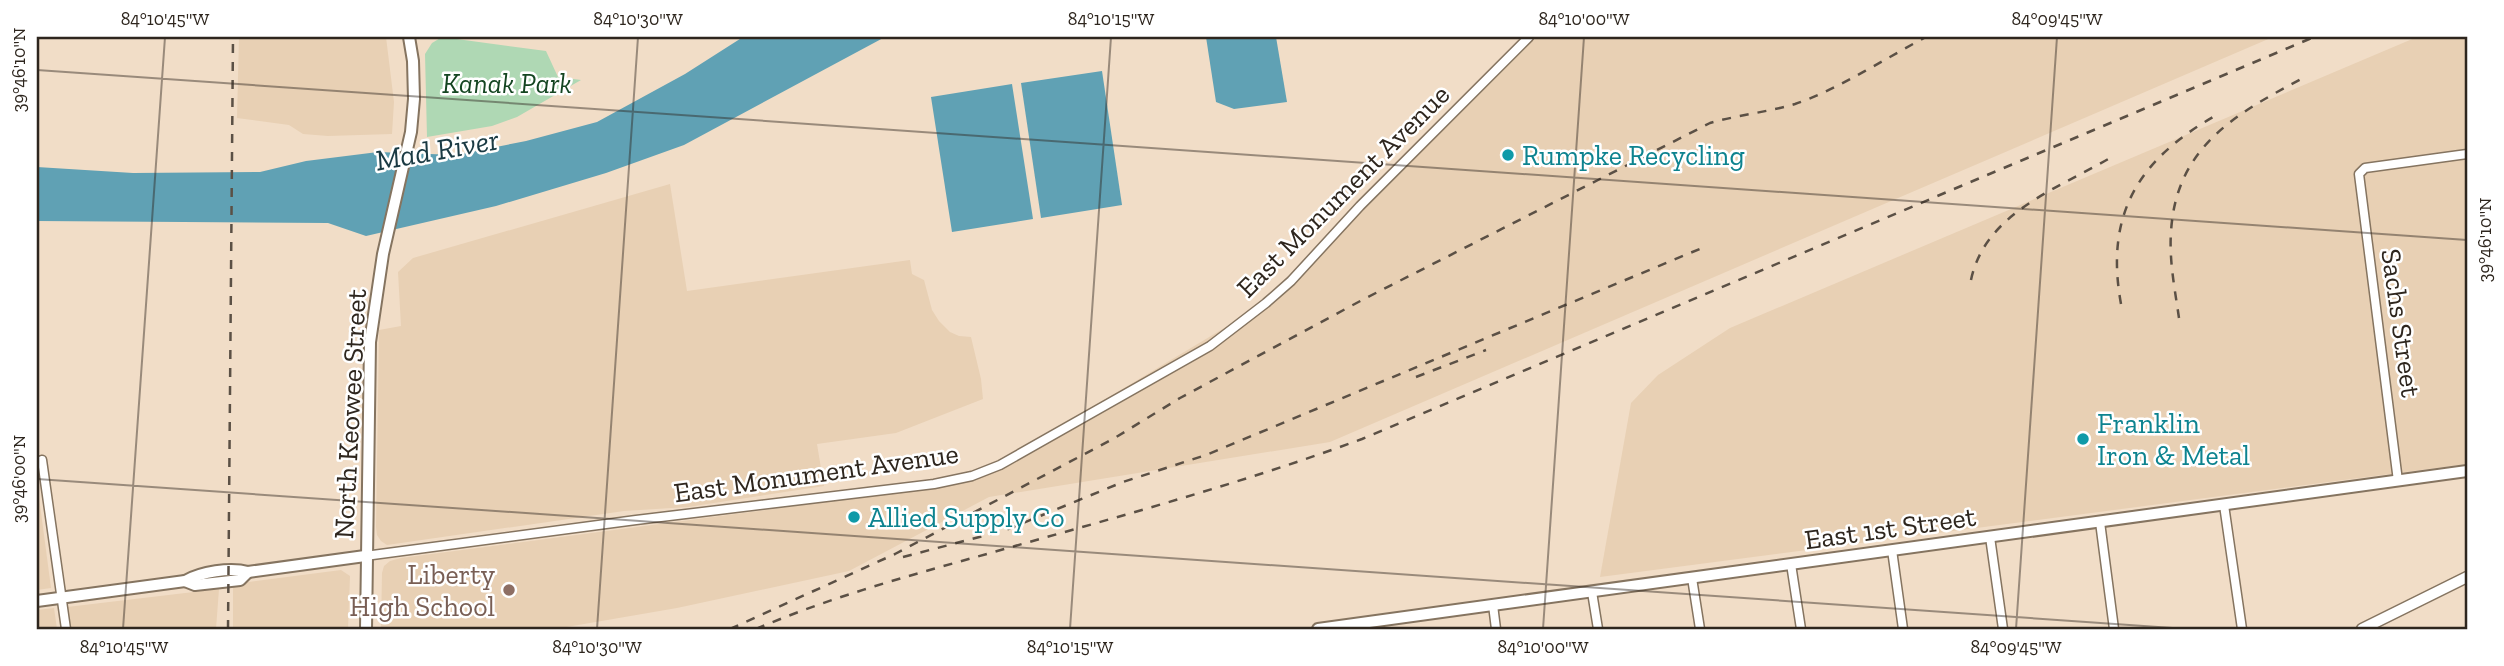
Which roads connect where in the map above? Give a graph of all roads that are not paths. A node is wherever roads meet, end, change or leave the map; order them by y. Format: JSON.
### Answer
{"nodes":[{"id":1,"x":410,"y":37,"type":"edge"},
{"id":2,"x":1529,"y":37,"type":"edge"},
{"id":3,"x":2467,"y":154,"type":"edge"},
{"id":4,"x":42,"y":460,"type":"dead end"},
{"id":5,"x":2467,"y":471,"type":"edge"},
{"id":6,"x":2398,"y":481,"type":"junction"},
{"id":7,"x":2224,"y":505,"type":"junction"},
{"id":8,"x":2099,"y":522,"type":"junction"},
{"id":9,"x":1990,"y":537,"type":"junction"},
{"id":10,"x":1892,"y":550,"type":"junction"},
{"id":11,"x":366,"y":556,"type":"junction"},
{"id":12,"x":1791,"y":564,"type":"junction"},
{"id":13,"x":2467,"y":577,"type":"edge"},
{"id":14,"x":1692,"y":578,"type":"junction"},
{"id":15,"x":1592,"y":592,"type":"junction"},
{"id":16,"x":61,"y":598,"type":"junction"},
{"id":17,"x":37,"y":601,"type":"edge"},
{"id":18,"x":1493,"y":605,"type":"junction"},
{"id":19,"x":1394,"y":624,"type":"edge"},
{"id":20,"x":65,"y":629,"type":"edge"},
{"id":21,"x":366,"y":629,"type":"edge"},
{"id":22,"x":1318,"y":629,"type":"edge"},
{"id":23,"x":1496,"y":629,"type":"edge"},
{"id":24,"x":1598,"y":629,"type":"edge"},
{"id":25,"x":1700,"y":629,"type":"edge"},
{"id":26,"x":1801,"y":629,"type":"edge"},
{"id":27,"x":1903,"y":629,"type":"edge"},
{"id":28,"x":2003,"y":629,"type":"edge"},
{"id":29,"x":2115,"y":629,"type":"edge"},
{"id":30,"x":2242,"y":629,"type":"edge"},
{"id":31,"x":2362,"y":629,"type":"edge"}],
"edges":[{"from":1,"to":11,"type":"main road","name":"North Keowee Street"},
{"from":2,"to":11,"type":"street","name":"East Monument Avenue"},
{"from":3,"to":6,"type":"street","name":"Sachs Street"},
{"from":4,"to":16,"type":"street"},
{"from":5,"to":6,"type":"main road","name":"East 1st Street"},
{"from":6,"to":7,"type":"main road","name":"East 1st Street"},
{"from":7,"to":8,"type":"main road","name":"East 1st Street"},
{"from":7,"to":30,"type":"street"},
{"from":8,"to":9,"type":"main road","name":"East 1st Street"},
{"from":8,"to":29,"type":"street"},
{"from":9,"to":10,"type":"main road","name":"East 1st Street"},
{"from":9,"to":28,"type":"street"},
{"from":10,"to":12,"type":"main road","name":"East 1st Street"},
{"from":10,"to":27,"type":"street"},
{"from":11,"to":16,"type":"main road","name":"East Monument Avenue"},
{"from":11,"to":21,"type":"main road","name":"North Keowee Street"},
{"from":12,"to":14,"type":"main road","name":"East 1st Street"},
{"from":12,"to":26,"type":"street"},
{"from":13,"to":31,"type":"street"},
{"from":14,"to":15,"type":"main road","name":"East 1st Street"},
{"from":14,"to":25,"type":"street"},
{"from":15,"to":18,"type":"main road","name":"East 1st Street"},
{"from":15,"to":24,"type":"street"},
{"from":16,"to":17,"type":"main road","name":"East Monument Avenue"},
{"from":16,"to":20,"type":"street"},
{"from":18,"to":19,"type":"main road","name":"East 1st Street"},
{"from":18,"to":23,"type":"street"},
{"from":19,"to":22,"type":"main road","name":"East 1st Street"}]}
